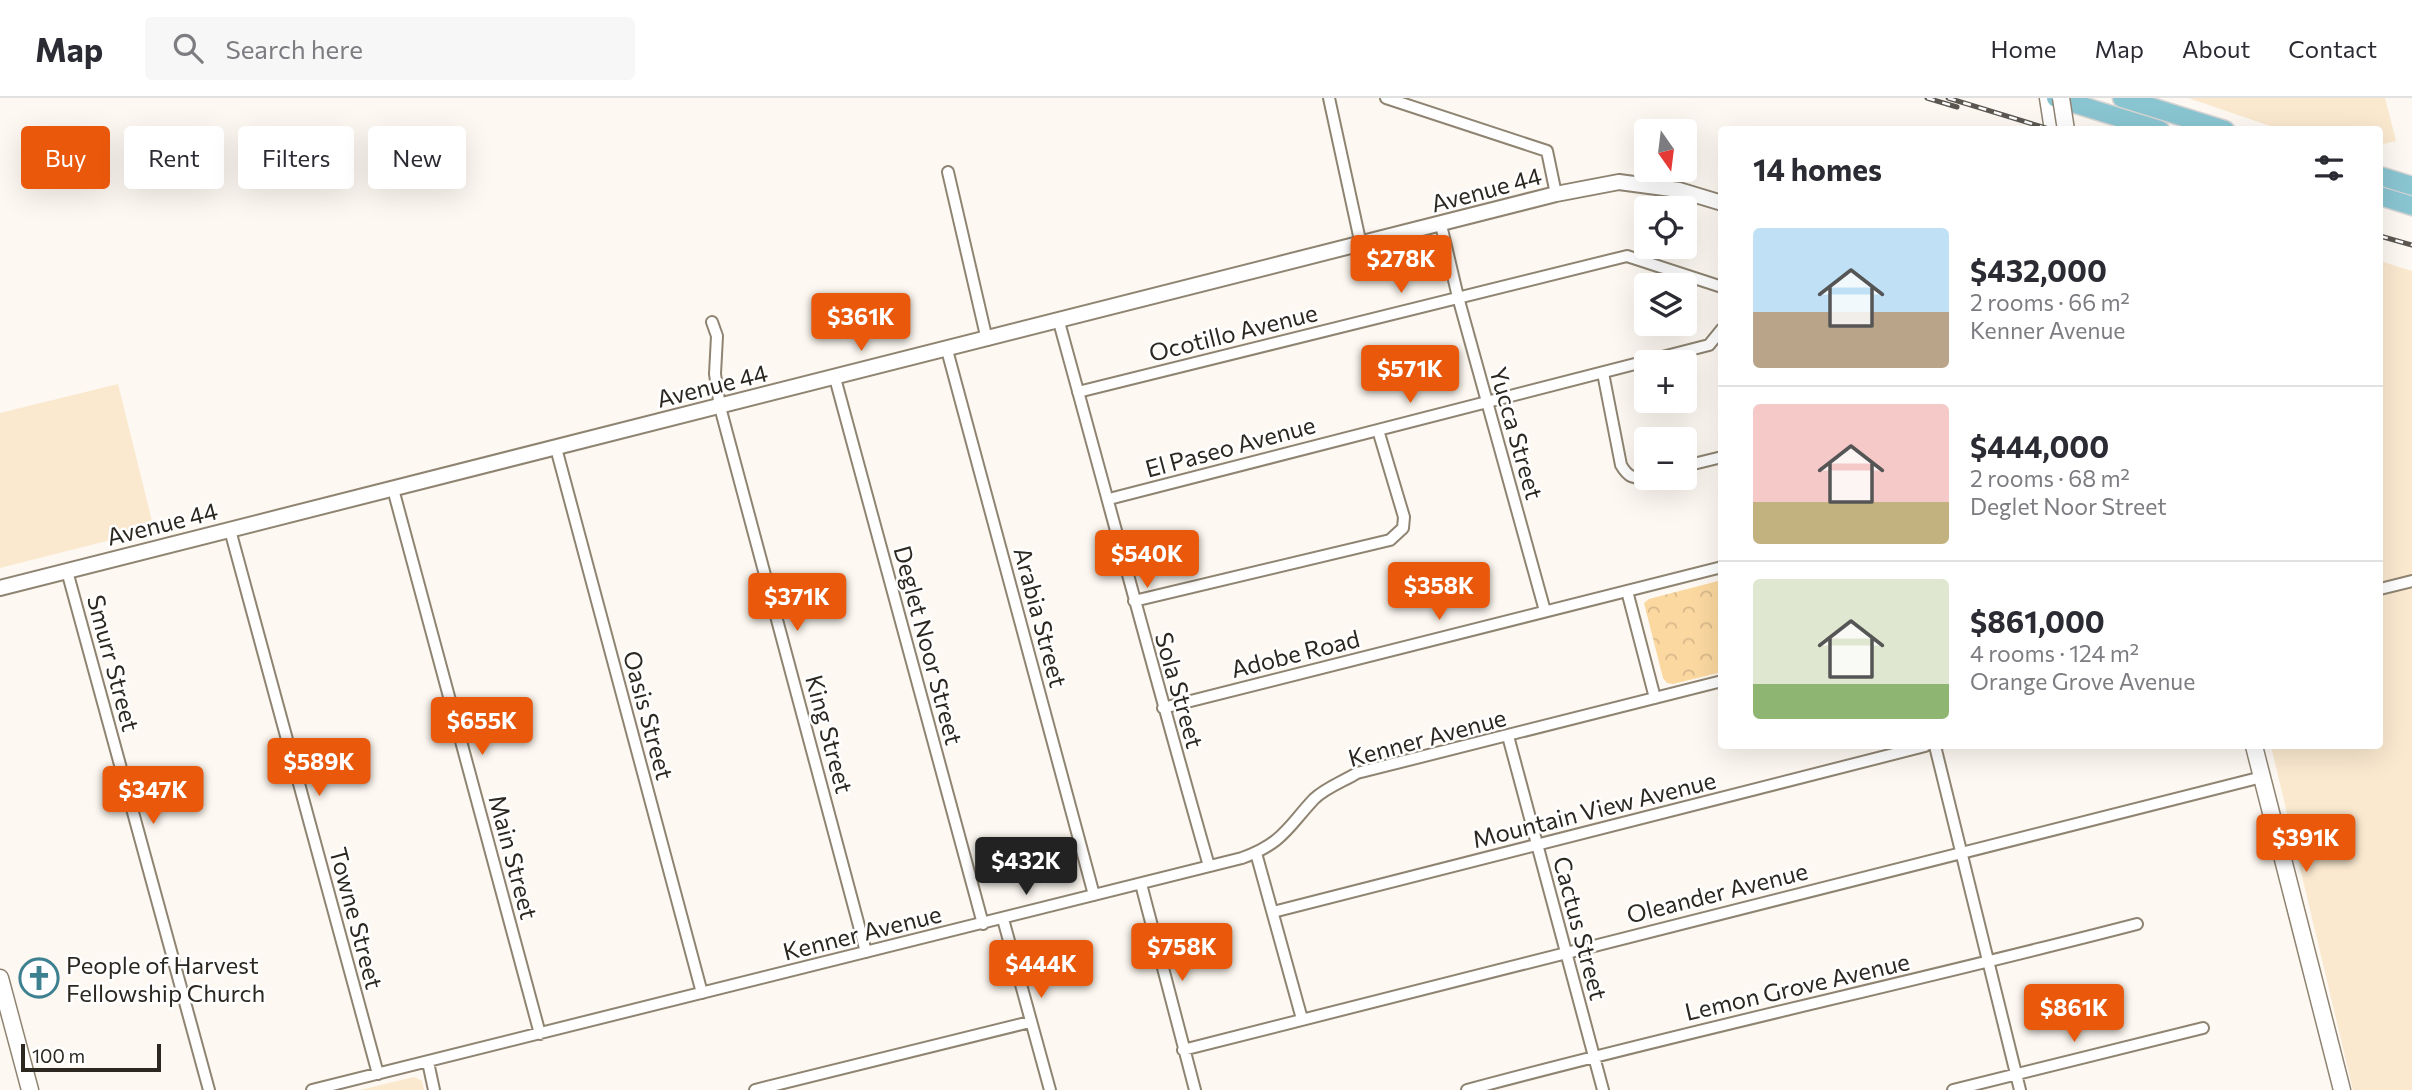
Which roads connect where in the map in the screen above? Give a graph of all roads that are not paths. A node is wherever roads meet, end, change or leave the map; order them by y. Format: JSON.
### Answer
{"nodes":[{"id":1,"x":1329,"y":98,"type":"edge"},
{"id":2,"x":1386,"y":98,"type":"edge"},
{"id":3,"x":2048,"y":98,"type":"edge"},
{"id":4,"x":2059,"y":98,"type":"edge"},
{"id":5,"x":2122,"y":98,"type":"edge"},
{"id":6,"x":2052,"y":126,"type":"edge"},
{"id":7,"x":2065,"y":126,"type":"edge"},
{"id":8,"x":2147,"y":126,"type":"edge"},
{"id":9,"x":2212,"y":126,"type":"edge"},
{"id":10,"x":948,"y":172,"type":"dead end"},
{"id":11,"x":2383,"y":177,"type":"edge"},
{"id":12,"x":2412,"y":186,"type":"edge"},
{"id":13,"x":1556,"y":194,"type":"junction"},
{"id":14,"x":2383,"y":197,"type":"edge"},
{"id":15,"x":1718,"y":202,"type":"edge"},
{"id":16,"x":2412,"y":206,"type":"edge"},
{"id":17,"x":1441,"y":225,"type":"junction"},
{"id":18,"x":1361,"y":245,"type":"junction"},
{"id":19,"x":1718,"y":286,"type":"edge"},
{"id":20,"x":1458,"y":297,"type":"junction"},
{"id":21,"x":1059,"y":321,"type":"junction"},
{"id":22,"x":712,"y":322,"type":"dead end"},
{"id":23,"x":1718,"y":334,"type":"edge"},
{"id":24,"x":987,"y":340,"type":"junction"},
{"id":25,"x":947,"y":349,"type":"junction"},
{"id":26,"x":1603,"y":373,"type":"junction"},
{"id":27,"x":835,"y":378,"type":"junction"},
{"id":28,"x":1078,"y":393,"type":"junction"},
{"id":29,"x":1487,"y":403,"type":"junction"},
{"id":30,"x":720,"y":407,"type":"junction"},
{"id":31,"x":1377,"y":429,"type":"junction"},
{"id":32,"x":556,"y":448,"type":"junction"},
{"id":33,"x":1718,"y":458,"type":"edge"},
{"id":34,"x":1697,"y":463,"type":"edge"},
{"id":35,"x":1634,"y":477,"type":"edge"},
{"id":36,"x":393,"y":489,"type":"junction"},
{"id":37,"x":1108,"y":499,"type":"junction"},
{"id":38,"x":230,"y":530,"type":"junction"},
{"id":39,"x":1718,"y":568,"type":"edge"},
{"id":40,"x":67,"y":571,"type":"junction"},
{"id":41,"x":2412,"y":581,"type":"edge"},
{"id":42,"x":0,"y":588,"type":"edge"},
{"id":43,"x":2383,"y":588,"type":"edge"},
{"id":44,"x":1627,"y":590,"type":"junction"},
{"id":45,"x":1134,"y":601,"type":"junction"},
{"id":46,"x":1545,"y":611,"type":"junction"},
{"id":47,"x":1718,"y":682,"type":"edge"},
{"id":48,"x":1655,"y":698,"type":"junction"},
{"id":49,"x":1163,"y":708,"type":"junction"},
{"id":50,"x":1508,"y":736,"type":"junction"},
{"id":51,"x":1913,"y":749,"type":"edge"},
{"id":52,"x":1936,"y":749,"type":"edge"},
{"id":53,"x":2255,"y":749,"type":"edge"},
{"id":54,"x":2262,"y":777,"type":"junction"},
{"id":55,"x":1537,"y":845,"type":"junction"},
{"id":56,"x":1962,"y":851,"type":"junction"},
{"id":57,"x":1256,"y":853,"type":"junction"},
{"id":58,"x":1209,"y":866,"type":"junction"},
{"id":59,"x":1141,"y":884,"type":"junction"},
{"id":60,"x":1094,"y":895,"type":"junction"},
{"id":61,"x":1273,"y":912,"type":"junction"},
{"id":62,"x":1003,"y":919,"type":"junction"},
{"id":63,"x":983,"y":924,"type":"junction"},
{"id":64,"x":2137,"y":924,"type":"dead end"},
{"id":65,"x":866,"y":952,"type":"junction"},
{"id":66,"x":1566,"y":952,"type":"junction"},
{"id":67,"x":1989,"y":962,"type":"junction"},
{"id":68,"x":0,"y":978,"type":"edge"},
{"id":69,"x":702,"y":993,"type":"junction"},
{"id":70,"x":1302,"y":1019,"type":"junction"},
{"id":71,"x":1030,"y":1022,"type":"junction"},
{"id":72,"x":2203,"y":1028,"type":"dead end"},
{"id":73,"x":540,"y":1034,"type":"junction"},
{"id":74,"x":1183,"y":1050,"type":"junction"},
{"id":75,"x":1594,"y":1056,"type":"junction"},
{"id":76,"x":428,"y":1062,"type":"junction"},
{"id":77,"x":378,"y":1074,"type":"junction"},
{"id":78,"x":2016,"y":1074,"type":"junction"},
{"id":79,"x":30,"y":1090,"type":"edge"},
{"id":80,"x":209,"y":1090,"type":"edge"},
{"id":81,"x":312,"y":1090,"type":"edge"},
{"id":82,"x":434,"y":1090,"type":"edge"},
{"id":83,"x":755,"y":1090,"type":"edge"},
{"id":84,"x":1049,"y":1090,"type":"edge"},
{"id":85,"x":1195,"y":1090,"type":"edge"},
{"id":86,"x":1467,"y":1090,"type":"edge"},
{"id":87,"x":1603,"y":1090,"type":"edge"},
{"id":88,"x":1953,"y":1090,"type":"edge"},
{"id":89,"x":2020,"y":1090,"type":"edge"},
{"id":90,"x":2343,"y":1090,"type":"edge"}],
"edges":[{"from":1,"to":18,"type":"street"},
{"from":2,"to":13,"type":"street"},
{"from":3,"to":6,"type":"main road"},
{"from":4,"to":7,"type":"main road","bridge":true},
{"from":4,"to":8,"type":"main road"},
{"from":5,"to":9,"type":"main road"},
{"from":10,"to":24,"type":"street"},
{"from":11,"to":12,"type":"main road"},
{"from":13,"to":15,"type":"street","name":"Avenue 44"},
{"from":13,"to":17,"type":"street","name":"Avenue 44"},
{"from":14,"to":16,"type":"main road"},
{"from":17,"to":18,"type":"street","name":"Avenue 44"},
{"from":17,"to":20,"type":"street","name":"Yucca Street"},
{"from":18,"to":21,"type":"street","name":"Avenue 44"},
{"from":19,"to":20,"type":"street","name":"Ocotillo Avenue"},
{"from":20,"to":28,"type":"street","name":"Ocotillo Avenue"},
{"from":20,"to":29,"type":"street","name":"Yucca Street"},
{"from":21,"to":24,"type":"street","name":"Avenue 44"},
{"from":21,"to":28,"type":"street","name":"Sola Street"},
{"from":22,"to":30,"type":"street","name":"King Street"},
{"from":23,"to":26,"type":"street","name":"El Paseo Avenue"},
{"from":24,"to":25,"type":"street","name":"Avenue 44"},
{"from":25,"to":27,"type":"street","name":"Avenue 44"},
{"from":25,"to":60,"type":"street","name":"Arabia Street"},
{"from":26,"to":29,"type":"street","name":"El Paseo Avenue"},
{"from":26,"to":35,"type":"street"},
{"from":27,"to":30,"type":"street","name":"Avenue 44"},
{"from":27,"to":63,"type":"street","name":"Deglet Noor Street"},
{"from":28,"to":37,"type":"street","name":"Sola Street"},
{"from":29,"to":31,"type":"street","name":"El Paseo Avenue"},
{"from":29,"to":46,"type":"street","name":"Yucca Street"},
{"from":30,"to":32,"type":"street","name":"Avenue 44"},
{"from":30,"to":65,"type":"street","name":"King Street"},
{"from":31,"to":37,"type":"street","name":"El Paseo Avenue"},
{"from":31,"to":45,"type":"street"},
{"from":32,"to":36,"type":"street","name":"Avenue 44"},
{"from":32,"to":69,"type":"street","name":"Oasis Street"},
{"from":33,"to":34,"type":"street"},
{"from":36,"to":38,"type":"street","name":"Avenue 44"},
{"from":36,"to":73,"type":"street","name":"Main Street"},
{"from":37,"to":45,"type":"street","name":"Sola Street"},
{"from":38,"to":40,"type":"street","name":"Avenue 44"},
{"from":38,"to":77,"type":"street","name":"Towne Street"},
{"from":39,"to":44,"type":"street","name":"Adobe Road"},
{"from":40,"to":42,"type":"street","name":"Avenue 44"},
{"from":40,"to":80,"type":"street","name":"Smurr Street"},
{"from":41,"to":43,"type":"street"},
{"from":44,"to":46,"type":"street","name":"Adobe Road"},
{"from":44,"to":48,"type":"street"},
{"from":45,"to":49,"type":"street","name":"Sola Street"},
{"from":46,"to":49,"type":"street","name":"Adobe Road"},
{"from":47,"to":48,"type":"street","name":"Kenner Avenue"},
{"from":48,"to":50,"type":"street","name":"Kenner Avenue"},
{"from":49,"to":58,"type":"street","name":"Sola Street"},
{"from":50,"to":55,"type":"street","name":"Cactus Street"},
{"from":50,"to":57,"type":"street","name":"Kenner Avenue"},
{"from":51,"to":55,"type":"street","name":"Mountain View Avenue"},
{"from":52,"to":56,"type":"street"},
{"from":53,"to":54,"type":"main road"},
{"from":54,"to":56,"type":"street","name":"Oleander Avenue"},
{"from":54,"to":90,"type":"main road"},
{"from":55,"to":61,"type":"street","name":"Mountain View Avenue"},
{"from":55,"to":66,"type":"street","name":"Cactus Street"},
{"from":56,"to":66,"type":"street","name":"Oleander Avenue"},
{"from":56,"to":67,"type":"street"},
{"from":57,"to":58,"type":"street","name":"Kenner Avenue"},
{"from":57,"to":61,"type":"street"},
{"from":58,"to":59,"type":"street","name":"Kenner Avenue"},
{"from":59,"to":60,"type":"street","name":"Kenner Avenue"},
{"from":59,"to":74,"type":"street"},
{"from":60,"to":62,"type":"street","name":"Kenner Avenue"},
{"from":61,"to":70,"type":"street"},
{"from":62,"to":63,"type":"street","name":"Kenner Avenue"},
{"from":62,"to":71,"type":"street"},
{"from":63,"to":65,"type":"street","name":"Kenner Avenue"},
{"from":64,"to":67,"type":"street","name":"Lemon Grove Avenue"},
{"from":65,"to":69,"type":"street","name":"Kenner Avenue"},
{"from":66,"to":70,"type":"street","name":"Oleander Avenue"},
{"from":66,"to":75,"type":"street","name":"Cactus Street"},
{"from":67,"to":75,"type":"street","name":"Lemon Grove Avenue"},
{"from":67,"to":78,"type":"street"},
{"from":68,"to":79,"type":"main road"},
{"from":69,"to":73,"type":"street","name":"Kenner Avenue"},
{"from":70,"to":74,"type":"street","name":"Oleander Avenue"},
{"from":71,"to":83,"type":"street"},
{"from":71,"to":84,"type":"street"},
{"from":72,"to":78,"type":"street"},
{"from":73,"to":76,"type":"street","name":"Kenner Avenue"},
{"from":74,"to":85,"type":"street"},
{"from":75,"to":86,"type":"street","name":"Lemon Grove Avenue"},
{"from":75,"to":87,"type":"street","name":"Cactus Street"},
{"from":76,"to":77,"type":"street","name":"Kenner Avenue"},
{"from":76,"to":82,"type":"street"},
{"from":77,"to":81,"type":"street","name":"Kenner Avenue"},
{"from":78,"to":88,"type":"street"},
{"from":78,"to":89,"type":"street"}]}
